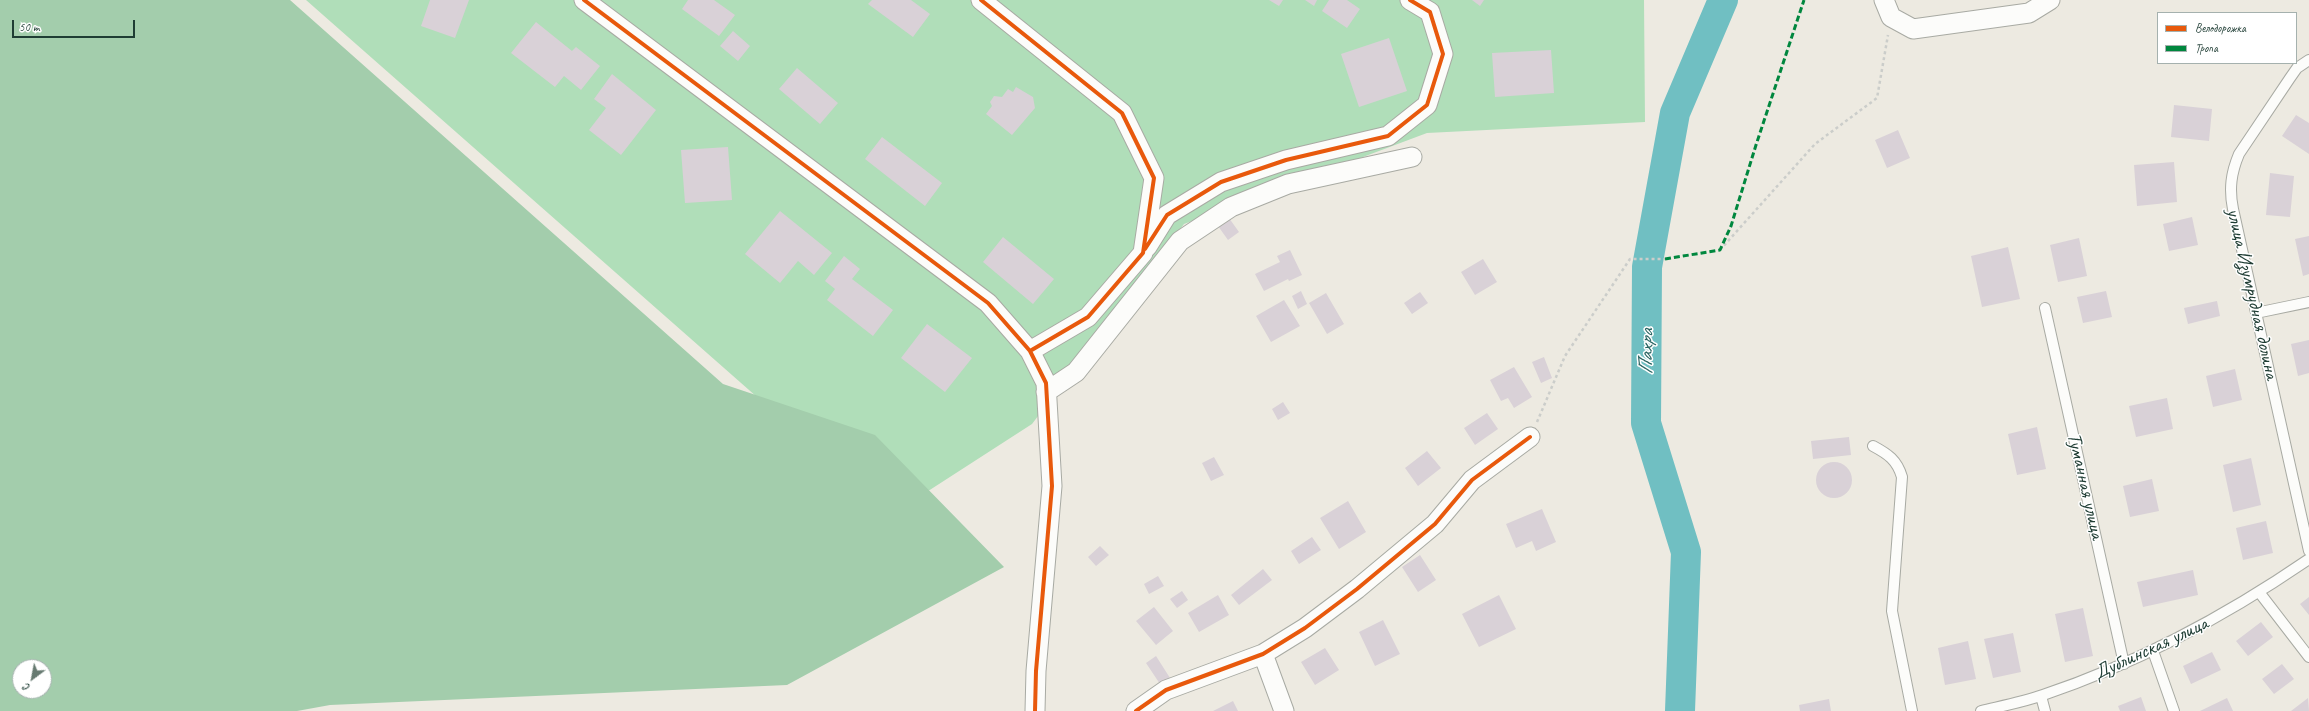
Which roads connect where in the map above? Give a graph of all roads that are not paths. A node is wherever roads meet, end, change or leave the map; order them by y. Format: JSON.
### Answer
{"nodes":[{"id":1,"x":584,"y":0,"type":"edge"},
{"id":2,"x":981,"y":0,"type":"edge"},
{"id":3,"x":1410,"y":0,"type":"edge"},
{"id":4,"x":1884,"y":0,"type":"edge"},
{"id":5,"x":2050,"y":0,"type":"edge"},
{"id":6,"x":2309,"y":60,"type":"edge"},
{"id":7,"x":1412,"y":157,"type":"dead end"},
{"id":8,"x":1143,"y":253,"type":"junction"},
{"id":9,"x":2309,"y":302,"type":"edge"},
{"id":10,"x":2045,"y":308,"type":"dead end"},
{"id":11,"x":2256,"y":313,"type":"junction"},
{"id":12,"x":1030,"y":351,"type":"junction"},
{"id":13,"x":1046,"y":392,"type":"junction"},
{"id":14,"x":1530,"y":437,"type":"road end"},
{"id":15,"x":1873,"y":446,"type":"dead end"},
{"id":16,"x":2309,"y":551,"type":"edge"},
{"id":17,"x":2309,"y":559,"type":"edge"},
{"id":18,"x":2259,"y":592,"type":"junction"},
{"id":19,"x":2153,"y":651,"type":"junction"},
{"id":20,"x":1263,"y":654,"type":"junction"},
{"id":21,"x":2309,"y":658,"type":"edge"},
{"id":22,"x":2124,"y":664,"type":"junction"},
{"id":23,"x":2041,"y":696,"type":"junction"},
{"id":24,"x":1035,"y":711,"type":"edge"},
{"id":25,"x":1136,"y":711,"type":"edge"},
{"id":26,"x":1284,"y":711,"type":"edge"},
{"id":27,"x":1912,"y":711,"type":"edge"},
{"id":28,"x":1981,"y":711,"type":"edge"},
{"id":29,"x":2045,"y":711,"type":"edge"},
{"id":30,"x":2174,"y":711,"type":"edge"}],
"edges":[{"from":1,"to":12,"type":"street"},
{"from":2,"to":8,"type":"street"},
{"from":3,"to":8,"type":"street"},
{"from":4,"to":5,"type":"street"},
{"from":6,"to":11,"type":"lane","name":"улица Изумрудная долина"},
{"from":7,"to":13,"type":"street"},
{"from":8,"to":12,"type":"street"},
{"from":9,"to":11,"type":"lane"},
{"from":10,"to":22,"type":"lane","name":"Туманная улица"},
{"from":11,"to":16,"type":"lane","name":"улица Изумрудная долина"},
{"from":12,"to":13,"type":"street"},
{"from":13,"to":24,"type":"street"},
{"from":14,"to":20,"type":"street"},
{"from":15,"to":27,"type":"lane"},
{"from":17,"to":18,"type":"lane","name":"Дублинская улица"},
{"from":18,"to":19,"type":"lane","name":"Дублинская улица"},
{"from":18,"to":21,"type":"lane"},
{"from":19,"to":22,"type":"lane","name":"Дублинская улица"},
{"from":19,"to":30,"type":"lane"},
{"from":20,"to":25,"type":"street"},
{"from":20,"to":26,"type":"street"},
{"from":22,"to":23,"type":"lane","name":"Дублинская улица"},
{"from":23,"to":28,"type":"lane","name":"Дублинская улица"},
{"from":23,"to":29,"type":"lane"}]}
